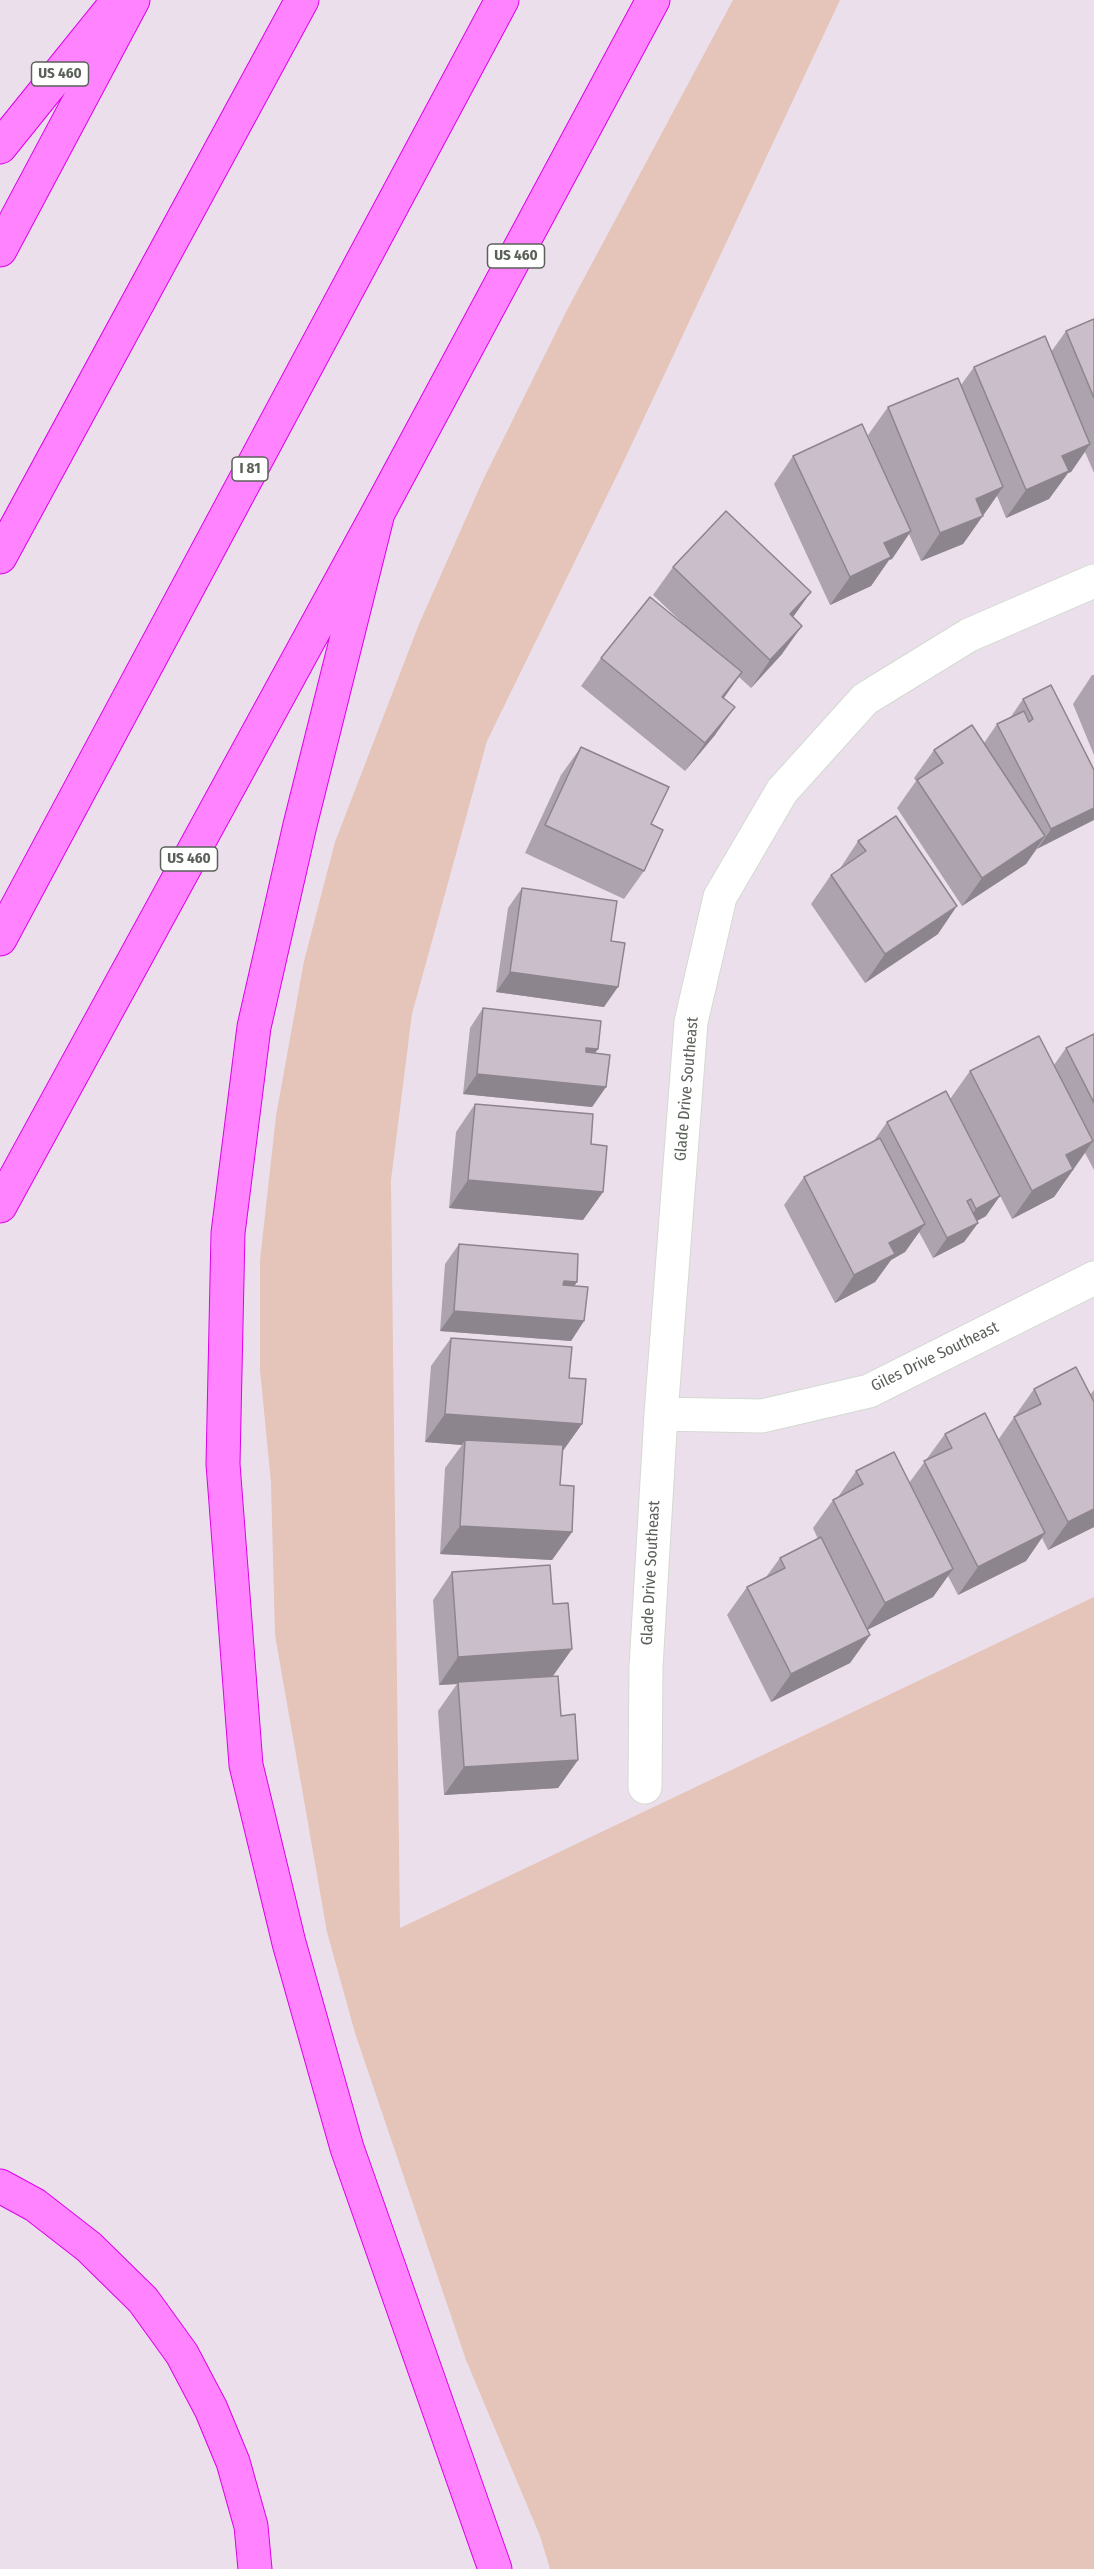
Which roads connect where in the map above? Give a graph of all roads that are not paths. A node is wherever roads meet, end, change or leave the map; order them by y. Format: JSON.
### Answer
{"nodes":[{"id":1,"x":119,"y":0,"type":"edge"},
{"id":2,"x":134,"y":0,"type":"edge"},
{"id":3,"x":302,"y":0,"type":"edge"},
{"id":4,"x":501,"y":0,"type":"edge"},
{"id":5,"x":653,"y":0,"type":"edge"},
{"id":6,"x":0,"y":147,"type":"edge"},
{"id":7,"x":0,"y":250,"type":"edge"},
{"id":8,"x":378,"y":513,"type":"junction"},
{"id":9,"x":0,"y":557,"type":"edge"},
{"id":10,"x":1094,"y":581,"type":"edge"},
{"id":11,"x":0,"y":939,"type":"edge"},
{"id":12,"x":0,"y":1206,"type":"edge"},
{"id":13,"x":1094,"y":1278,"type":"edge"},
{"id":14,"x":661,"y":1414,"type":"junction"},
{"id":15,"x":645,"y":1787,"type":"dead end"},
{"id":16,"x":0,"y":2186,"type":"edge"},
{"id":17,"x":255,"y":2569,"type":"edge"},
{"id":18,"x":495,"y":2569,"type":"edge"}],
"edges":[{"from":1,"to":6,"type":"highway","number":"US 460"},
{"from":2,"to":7,"type":"highway"},
{"from":3,"to":9,"type":"highway"},
{"from":4,"to":11,"type":"highway","number":"I 81"},
{"from":5,"to":8,"type":"highway","number":"US 460"},
{"from":8,"to":12,"type":"highway","number":"US 460"},
{"from":8,"to":18,"type":"highway"},
{"from":10,"to":14,"type":"street","name":"Glade Drive Southeast"},
{"from":13,"to":14,"type":"street","name":"Giles Drive Southeast"},
{"from":14,"to":15,"type":"street","name":"Glade Drive Southeast"},
{"from":16,"to":17,"type":"highway"}]}
